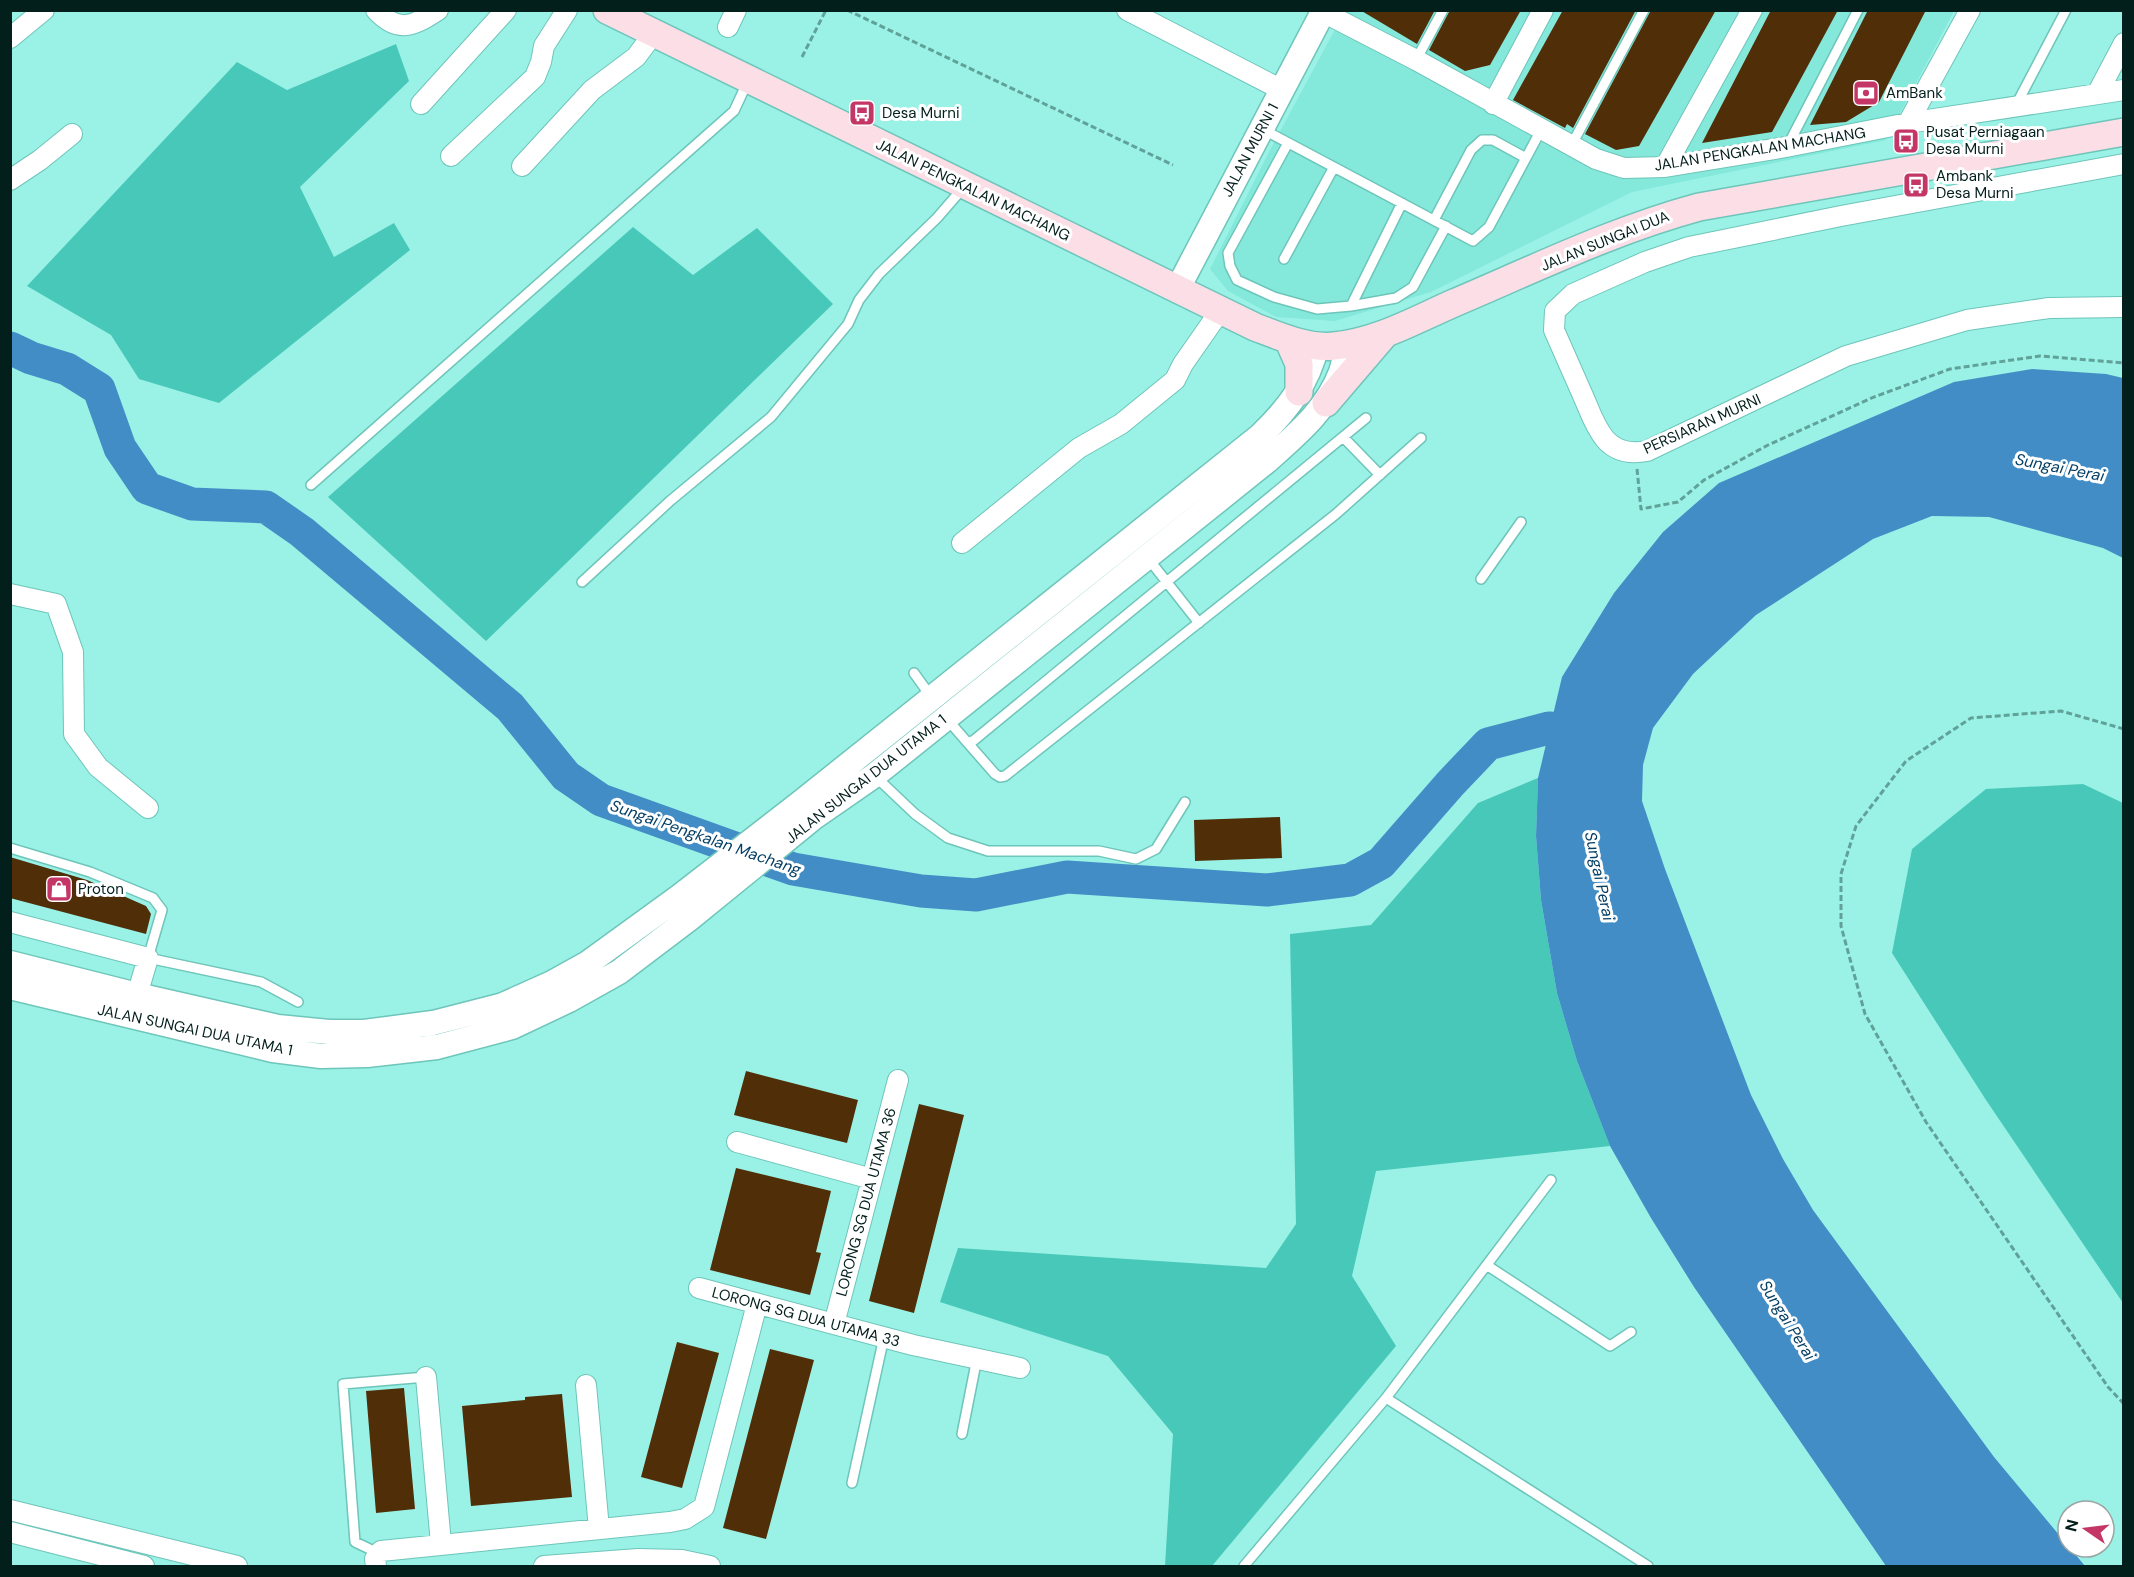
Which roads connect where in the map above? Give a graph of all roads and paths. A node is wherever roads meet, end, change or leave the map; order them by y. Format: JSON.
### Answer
{"nodes":[{"id":1,"x":44,"y":10,"type":"edge"},
{"id":2,"x":376,"y":10,"type":"edge"},
{"id":3,"x":438,"y":10,"type":"edge"},
{"id":4,"x":506,"y":10,"type":"edge"},
{"id":5,"x":567,"y":10,"type":"edge"},
{"id":6,"x":826,"y":10,"type":"edge"},
{"id":7,"x":847,"y":10,"type":"edge"},
{"id":8,"x":1127,"y":10,"type":"edge"},
{"id":9,"x":1443,"y":10,"type":"edge"},
{"id":10,"x":1543,"y":10,"type":"edge"},
{"id":11,"x":1644,"y":10,"type":"edge"},
{"id":12,"x":1752,"y":10,"type":"edge"},
{"id":13,"x":1858,"y":10,"type":"edge"},
{"id":14,"x":1970,"y":10,"type":"edge"},
{"id":15,"x":2066,"y":10,"type":"edge"},
{"id":16,"x":1324,"y":11,"type":"edge"},
{"id":17,"x":620,"y":13,"type":"edge"},
{"id":18,"x":654,"y":33,"type":"junction"},
{"id":19,"x":10,"y":38,"type":"edge"},
{"id":20,"x":2124,"y":43,"type":"edge"},
{"id":21,"x":802,"y":57,"type":"dead end"},
{"id":22,"x":1416,"y":60,"type":"junction"},
{"id":23,"x":749,"y":80,"type":"junction"},
{"id":24,"x":1282,"y":90,"type":"junction"},
{"id":25,"x":2124,"y":90,"type":"edge"},
{"id":26,"x":2097,"y":94,"type":"junction"},
{"id":27,"x":421,"y":104,"type":"dead end"},
{"id":28,"x":1493,"y":104,"type":"junction"},
{"id":29,"x":2015,"y":107,"type":"junction"},
{"id":30,"x":1908,"y":123,"type":"junction"},
{"id":31,"x":1262,"y":128,"type":"junction"},
{"id":32,"x":1541,"y":130,"type":"junction"},
{"id":33,"x":2124,"y":132,"type":"edge"},
{"id":34,"x":72,"y":134,"type":"dead end"},
{"id":35,"x":1288,"y":143,"type":"junction"},
{"id":36,"x":1571,"y":146,"type":"junction"},
{"id":37,"x":1786,"y":147,"type":"junction"},
{"id":38,"x":452,"y":156,"type":"dead end"},
{"id":39,"x":1526,"y":158,"type":"junction"},
{"id":40,"x":2124,"y":164,"type":"edge"},
{"id":41,"x":1173,"y":165,"type":"dead end"},
{"id":42,"x":522,"y":166,"type":"dead end"},
{"id":43,"x":1334,"y":167,"type":"junction"},
{"id":44,"x":1665,"y":167,"type":"junction"},
{"id":45,"x":10,"y":180,"type":"edge"},
{"id":46,"x":965,"y":186,"type":"junction"},
{"id":47,"x":1402,"y":203,"type":"junction"},
{"id":48,"x":1434,"y":220,"type":"junction"},
{"id":49,"x":1446,"y":226,"type":"junction"},
{"id":50,"x":1284,"y":259,"type":"dead end"},
{"id":51,"x":1177,"y":290,"type":"junction"},
{"id":52,"x":1351,"y":306,"type":"junction"},
{"id":53,"x":2124,"y":307,"type":"edge"},
{"id":54,"x":1220,"y":311,"type":"junction"},
{"id":55,"x":1385,"y":334,"type":"junction"},
{"id":56,"x":1288,"y":339,"type":"junction"},
{"id":57,"x":1347,"y":344,"type":"junction"},
{"id":58,"x":1317,"y":345,"type":"junction"},
{"id":59,"x":2124,"y":363,"type":"edge"},
{"id":60,"x":1299,"y":392,"type":"junction"},
{"id":61,"x":1326,"y":403,"type":"junction"},
{"id":62,"x":1366,"y":418,"type":"dead end"},
{"id":63,"x":1343,"y":437,"type":"junction"},
{"id":64,"x":1421,"y":438,"type":"dead end"},
{"id":65,"x":1635,"y":453,"type":"junction"},
{"id":66,"x":1380,"y":475,"type":"junction"},
{"id":67,"x":311,"y":485,"type":"dead end"},
{"id":68,"x":1521,"y":522,"type":"dead end"},
{"id":69,"x":962,"y":543,"type":"dead end"},
{"id":70,"x":1147,"y":557,"type":"junction"},
{"id":71,"x":1481,"y":579,"type":"dead end"},
{"id":72,"x":582,"y":582,"type":"dead end"},
{"id":73,"x":1167,"y":582,"type":"junction"},
{"id":74,"x":10,"y":594,"type":"edge"},
{"id":75,"x":1199,"y":622,"type":"junction"},
{"id":76,"x":914,"y":673,"type":"dead end"},
{"id":77,"x":939,"y":708,"type":"junction"},
{"id":78,"x":2124,"y":729,"type":"edge"},
{"id":79,"x":967,"y":742,"type":"junction"},
{"id":80,"x":875,"y":775,"type":"junction"},
{"id":81,"x":1185,"y":802,"type":"dead end"},
{"id":82,"x":148,"y":808,"type":"dead end"},
{"id":83,"x":806,"y":811,"type":"junction"},
{"id":84,"x":10,"y":848,"type":"edge"},
{"id":85,"x":10,"y":922,"type":"edge"},
{"id":86,"x":148,"y":958,"type":"junction"},
{"id":87,"x":10,"y":963,"type":"edge"},
{"id":88,"x":10,"y":987,"type":"edge"},
{"id":89,"x":137,"y":995,"type":"junction"},
{"id":90,"x":298,"y":1002,"type":"dead end"},
{"id":91,"x":898,"y":1080,"type":"dead end"},
{"id":92,"x":737,"y":1142,"type":"dead end"},
{"id":93,"x":872,"y":1179,"type":"junction"},
{"id":94,"x":1551,"y":1180,"type":"dead end"},
{"id":95,"x":1488,"y":1266,"type":"junction"},
{"id":96,"x":699,"y":1288,"type":"dead end"},
{"id":97,"x":757,"y":1304,"type":"junction"},
{"id":98,"x":834,"y":1324,"type":"junction"},
{"id":99,"x":1631,"y":1332,"type":"dead end"},
{"id":100,"x":884,"y":1338,"type":"junction"},
{"id":101,"x":976,"y":1358,"type":"junction"},
{"id":102,"x":1020,"y":1368,"type":"dead end"},
{"id":103,"x":426,"y":1377,"type":"joint"},
{"id":104,"x":586,"y":1385,"type":"dead end"},
{"id":105,"x":1386,"y":1398,"type":"junction"},
{"id":106,"x":2124,"y":1404,"type":"edge"},
{"id":107,"x":962,"y":1434,"type":"dead end"},
{"id":108,"x":852,"y":1483,"type":"dead end"},
{"id":109,"x":10,"y":1510,"type":"edge"},
{"id":110,"x":599,"y":1529,"type":"junction"},
{"id":111,"x":10,"y":1532,"type":"edge"},
{"id":112,"x":114,"y":1536,"type":"junction"},
{"id":113,"x":441,"y":1544,"type":"junction"},
{"id":114,"x":377,"y":1560,"type":"edge"},
{"id":115,"x":114,"y":1563,"type":"edge"},
{"id":116,"x":681,"y":1563,"type":"edge"},
{"id":117,"x":144,"y":1566,"type":"edge"},
{"id":118,"x":237,"y":1566,"type":"edge"},
{"id":119,"x":544,"y":1566,"type":"edge"},
{"id":120,"x":710,"y":1566,"type":"edge"},
{"id":121,"x":1244,"y":1566,"type":"edge"},
{"id":122,"x":1648,"y":1566,"type":"edge"}],
"edges":[{"from":1,"to":19,"type":"street"},
{"from":2,"to":3,"type":"street"},
{"from":4,"to":27,"type":"street"},
{"from":5,"to":38,"type":"street"},
{"from":6,"to":21,"type":"path"},
{"from":7,"to":41,"type":"path"},
{"from":8,"to":24,"type":"street"},
{"from":9,"to":22,"type":"lane"},
{"from":10,"to":28,"type":"street"},
{"from":11,"to":36,"type":"lane"},
{"from":12,"to":44,"type":"street"},
{"from":13,"to":37,"type":"lane"},
{"from":14,"to":30,"type":"street"},
{"from":15,"to":29,"type":"lane"},
{"from":16,"to":22,"type":"street","name":"JALAN PENGKALAN MACHANG"},
{"from":16,"to":24,"type":"street","name":"JALAN MURNI 1"},
{"from":17,"to":18,"type":"main road","name":"JALAN PENGKALAN MACHANG"},
{"from":18,"to":23,"type":"main road","name":"JALAN PENGKALAN MACHANG"},
{"from":18,"to":42,"type":"street"},
{"from":20,"to":26,"type":"street"},
{"from":22,"to":28,"type":"street","name":"JALAN PENGKALAN MACHANG"},
{"from":23,"to":46,"type":"main road","name":"JALAN PENGKALAN MACHANG"},
{"from":23,"to":67,"type":"lane"},
{"from":24,"to":31,"type":"street","name":"JALAN MURNI 1"},
{"from":25,"to":26,"type":"street","name":"JALAN PENGKALAN MACHANG"},
{"from":26,"to":29,"type":"street","name":"JALAN PENGKALAN MACHANG"},
{"from":28,"to":32,"type":"street","name":"JALAN PENGKALAN MACHANG"},
{"from":29,"to":30,"type":"street","name":"JALAN PENGKALAN MACHANG"},
{"from":30,"to":37,"type":"street","name":"JALAN PENGKALAN MACHANG"},
{"from":31,"to":35,"type":"lane"},
{"from":31,"to":51,"type":"street","name":"JALAN MURNI 1"},
{"from":32,"to":36,"type":"street","name":"JALAN PENGKALAN MACHANG"},
{"from":32,"to":39,"type":"lane"},
{"from":33,"to":55,"type":"main road","name":"JALAN SUNGAI DUA"},
{"from":34,"to":45,"type":"street"},
{"from":35,"to":43,"type":"lane"},
{"from":35,"to":52,"type":"lane"},
{"from":36,"to":44,"type":"street","name":"JALAN PENGKALAN MACHANG"},
{"from":37,"to":44,"type":"street","name":"JALAN PENGKALAN MACHANG"},
{"from":39,"to":48,"type":"lane"},
{"from":39,"to":49,"type":"lane"},
{"from":40,"to":65,"type":"street","name":"PERSIARAN MURNI"},
{"from":43,"to":47,"type":"lane"},
{"from":43,"to":50,"type":"lane"},
{"from":46,"to":51,"type":"main road","name":"JALAN PENGKALAN MACHANG"},
{"from":46,"to":72,"type":"lane"},
{"from":47,"to":48,"type":"lane"},
{"from":47,"to":52,"type":"lane"},
{"from":48,"to":49,"type":"lane"},
{"from":49,"to":52,"type":"lane"},
{"from":51,"to":54,"type":"main road","name":"JALAN SUNGAI DUA"},
{"from":53,"to":65,"type":"street","name":"PERSIARAN MURNI"},
{"from":54,"to":56,"type":"main road","name":"JALAN SUNGAI DUA"},
{"from":54,"to":69,"type":"street"},
{"from":55,"to":57,"type":"main road","name":"JALAN SUNGAI DUA"},
{"from":55,"to":61,"type":"main road"},
{"from":56,"to":58,"type":"main road","name":"JALAN SUNGAI DUA"},
{"from":56,"to":60,"type":"main road"},
{"from":57,"to":58,"type":"main road","name":"JALAN SUNGAI DUA"},
{"from":57,"to":61,"type":"street","name":"JALAN SUNGAI DUA UTAMA 1"},
{"from":58,"to":60,"type":"street","name":"JALAN SUNGAI DUA UTAMA 1"},
{"from":59,"to":65,"type":"path"},
{"from":60,"to":77,"type":"street","name":"JALAN SUNGAI DUA UTAMA 1"},
{"from":61,"to":70,"type":"street","name":"JALAN SUNGAI DUA UTAMA 1"},
{"from":62,"to":63,"type":"lane"},
{"from":63,"to":66,"type":"lane"},
{"from":63,"to":73,"type":"lane"},
{"from":64,"to":66,"type":"lane"},
{"from":66,"to":75,"type":"lane"},
{"from":68,"to":71,"type":"lane"},
{"from":70,"to":73,"type":"lane"},
{"from":70,"to":77,"type":"street","name":"JALAN SUNGAI DUA UTAMA 1"},
{"from":73,"to":75,"type":"lane"},
{"from":73,"to":79,"type":"lane"},
{"from":74,"to":82,"type":"street"},
{"from":75,"to":79,"type":"lane"},
{"from":76,"to":77,"type":"lane"},
{"from":77,"to":79,"type":"lane"},
{"from":77,"to":80,"type":"street","name":"JALAN SUNGAI DUA UTAMA 1"},
{"from":77,"to":83,"type":"street","name":"JALAN SUNGAI DUA UTAMA 1"},
{"from":78,"to":106,"type":"path"},
{"from":80,"to":81,"type":"lane"},
{"from":80,"to":83,"type":"street","name":"JALAN SUNGAI DUA UTAMA 1"},
{"from":83,"to":88,"type":"street","name":"JALAN SUNGAI DUA UTAMA 1"},
{"from":83,"to":89,"type":"street","name":"JALAN SUNGAI DUA UTAMA 1"},
{"from":84,"to":86,"type":"lane"},
{"from":85,"to":86,"type":"street"},
{"from":86,"to":89,"type":"street","name":"JALAN SUNGAI DUA UTAMA 1"},
{"from":86,"to":90,"type":"lane"},
{"from":87,"to":89,"type":"street","name":"JALAN SUNGAI DUA UTAMA 1"},
{"from":91,"to":93,"type":"street","name":"LORONG SG DUA UTAMA 36"},
{"from":92,"to":93,"type":"street"},
{"from":93,"to":98,"type":"street","name":"LORONG SG DUA UTAMA 36"},
{"from":94,"to":95,"type":"lane"},
{"from":95,"to":99,"type":"lane"},
{"from":95,"to":105,"type":"lane"},
{"from":96,"to":97,"type":"street","name":"LORONG SG DUA UTAMA 33"},
{"from":97,"to":98,"type":"street","name":"LORONG SG DUA UTAMA 33"},
{"from":97,"to":110,"type":"street"},
{"from":98,"to":100,"type":"street","name":"LORONG SG DUA UTAMA 33"},
{"from":100,"to":101,"type":"street","name":"LORONG SG DUA UTAMA 33"},
{"from":100,"to":108,"type":"lane"},
{"from":101,"to":102,"type":"street","name":"LORONG SG DUA UTAMA 33"},
{"from":101,"to":107,"type":"lane"},
{"from":103,"to":113,"type":"street"},
{"from":103,"to":114,"type":"lane"},
{"from":104,"to":110,"type":"street"},
{"from":105,"to":121,"type":"lane"},
{"from":105,"to":122,"type":"lane"},
{"from":109,"to":112,"type":"street"},
{"from":110,"to":113,"type":"street"},
{"from":111,"to":115,"type":"street"},
{"from":112,"to":115,"type":"street"},
{"from":112,"to":118,"type":"street"},
{"from":113,"to":114,"type":"street"},
{"from":115,"to":117,"type":"street"},
{"from":116,"to":119,"type":"street"},
{"from":116,"to":120,"type":"street"}]}
